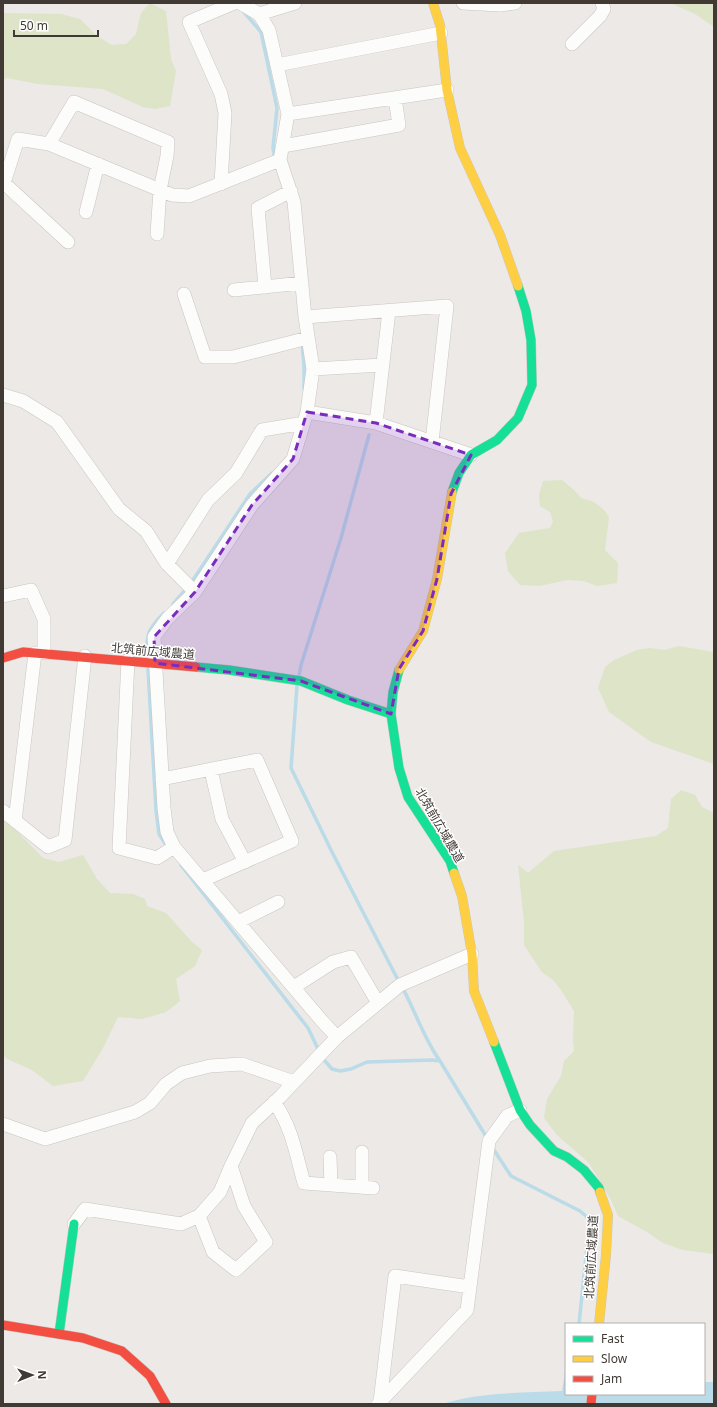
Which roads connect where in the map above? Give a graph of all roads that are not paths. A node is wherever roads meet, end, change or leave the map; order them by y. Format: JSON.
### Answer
{"nodes":[{"id":1,"x":234,"y":3,"type":"edge"},
{"id":2,"x":240,"y":3,"type":"edge"},
{"id":3,"x":294,"y":3,"type":"edge"},
{"id":4,"x":433,"y":3,"type":"edge"},
{"id":5,"x":463,"y":3,"type":"edge"},
{"id":6,"x":515,"y":3,"type":"edge"},
{"id":7,"x":602,"y":3,"type":"edge"},
{"id":8,"x":258,"y":14,"type":"junction"},
{"id":9,"x":441,"y":33,"type":"junction"},
{"id":10,"x":572,"y":44,"type":"dead end"},
{"id":11,"x":277,"y":65,"type":"junction"},
{"id":12,"x":447,"y":90,"type":"junction"},
{"id":13,"x":395,"y":98,"type":"junction"},
{"id":14,"x":288,"y":114,"type":"junction"},
{"id":15,"x":49,"y":144,"type":"junction"},
{"id":16,"x":283,"y":146,"type":"junction"},
{"id":17,"x":280,"y":160,"type":"junction"},
{"id":18,"x":7,"y":163,"type":"edge"},
{"id":19,"x":98,"y":164,"type":"junction"},
{"id":20,"x":3,"y":183,"type":"edge"},
{"id":21,"x":221,"y":184,"type":"junction"},
{"id":22,"x":160,"y":190,"type":"junction"},
{"id":23,"x":291,"y":191,"type":"junction"},
{"id":24,"x":86,"y":212,"type":"dead end"},
{"id":25,"x":157,"y":234,"type":"dead end"},
{"id":26,"x":68,"y":242,"type":"dead end"},
{"id":27,"x":302,"y":283,"type":"junction"},
{"id":28,"x":265,"y":287,"type":"junction"},
{"id":29,"x":234,"y":290,"type":"dead end"},
{"id":30,"x":184,"y":294,"type":"dead end"},
{"id":31,"x":389,"y":311,"type":"junction"},
{"id":32,"x":305,"y":317,"type":"junction"},
{"id":33,"x":308,"y":338,"type":"junction"},
{"id":34,"x":382,"y":365,"type":"junction"},
{"id":35,"x":313,"y":369,"type":"junction"},
{"id":36,"x":3,"y":395,"type":"edge"},
{"id":37,"x":305,"y":417,"type":"junction"},
{"id":38,"x":376,"y":423,"type":"junction"},
{"id":39,"x":432,"y":442,"type":"junction"},
{"id":40,"x":471,"y":456,"type":"junction"},
{"id":41,"x":167,"y":564,"type":"junction"},
{"id":42,"x":195,"y":592,"type":"junction"},
{"id":43,"x":3,"y":596,"type":"edge"},
{"id":44,"x":39,"y":653,"type":"junction"},
{"id":45,"x":85,"y":656,"type":"junction"},
{"id":46,"x":3,"y":658,"type":"edge"},
{"id":47,"x":128,"y":660,"type":"junction"},
{"id":48,"x":155,"y":663,"type":"junction"},
{"id":49,"x":391,"y":714,"type":"junction"},
{"id":50,"x":210,"y":770,"type":"junction"},
{"id":51,"x":162,"y":779,"type":"junction"},
{"id":52,"x":3,"y":811,"type":"edge"},
{"id":53,"x":15,"y":820,"type":"junction"},
{"id":54,"x":174,"y":847,"type":"junction"},
{"id":55,"x":244,"y":862,"type":"junction"},
{"id":56,"x":203,"y":880,"type":"junction"},
{"id":57,"x":278,"y":902,"type":"dead end"},
{"id":58,"x":238,"y":922,"type":"junction"},
{"id":59,"x":472,"y":954,"type":"junction"},
{"id":60,"x":294,"y":987,"type":"junction"},
{"id":61,"x":378,"y":1003,"type":"junction"},
{"id":62,"x":337,"y":1037,"type":"junction"},
{"id":63,"x":294,"y":1082,"type":"junction"},
{"id":64,"x":274,"y":1102,"type":"junction"},
{"id":65,"x":520,"y":1110,"type":"junction"},
{"id":66,"x":3,"y":1124,"type":"edge"},
{"id":67,"x":362,"y":1152,"type":"dead end"},
{"id":68,"x":330,"y":1157,"type":"dead end"},
{"id":69,"x":231,"y":1166,"type":"junction"},
{"id":70,"x":331,"y":1185,"type":"junction"},
{"id":71,"x":199,"y":1216,"type":"junction"},
{"id":72,"x":74,"y":1224,"type":"joint"},
{"id":73,"x":470,"y":1287,"type":"junction"},
{"id":74,"x":599,"y":1323,"type":"edge"},
{"id":75,"x":3,"y":1325,"type":"edge"},
{"id":76,"x":59,"y":1334,"type":"junction"},
{"id":77,"x":379,"y":1403,"type":"edge"},
{"id":78,"x":166,"y":1404,"type":"edge"}],
"edges":[{"from":1,"to":21,"type":"street"},
{"from":2,"to":8,"type":"street"},
{"from":3,"to":8,"type":"street"},
{"from":4,"to":9,"type":"street"},
{"from":5,"to":6,"type":"street"},
{"from":7,"to":10,"type":"street"},
{"from":8,"to":11,"type":"street"},
{"from":9,"to":11,"type":"street"},
{"from":9,"to":12,"type":"street"},
{"from":11,"to":14,"type":"street"},
{"from":12,"to":13,"type":"street"},
{"from":12,"to":40,"type":"street"},
{"from":13,"to":14,"type":"street"},
{"from":13,"to":16,"type":"street"},
{"from":14,"to":16,"type":"street"},
{"from":15,"to":18,"type":"street"},
{"from":15,"to":19,"type":"street"},
{"from":15,"to":22,"type":"street"},
{"from":16,"to":17,"type":"street"},
{"from":17,"to":21,"type":"street"},
{"from":17,"to":23,"type":"street"},
{"from":18,"to":20,"type":"street"},
{"from":19,"to":22,"type":"street"},
{"from":19,"to":24,"type":"street"},
{"from":20,"to":26,"type":"street"},
{"from":21,"to":22,"type":"street"},
{"from":22,"to":25,"type":"street"},
{"from":23,"to":27,"type":"street"},
{"from":23,"to":28,"type":"street"},
{"from":27,"to":28,"type":"street"},
{"from":27,"to":32,"type":"street"},
{"from":28,"to":29,"type":"street"},
{"from":30,"to":33,"type":"street"},
{"from":31,"to":32,"type":"street"},
{"from":31,"to":34,"type":"street"},
{"from":31,"to":39,"type":"street"},
{"from":32,"to":33,"type":"street"},
{"from":33,"to":35,"type":"street"},
{"from":34,"to":35,"type":"street"},
{"from":34,"to":38,"type":"street"},
{"from":35,"to":37,"type":"street"},
{"from":36,"to":41,"type":"street"},
{"from":37,"to":38,"type":"street"},
{"from":37,"to":41,"type":"street"},
{"from":37,"to":42,"type":"street"},
{"from":38,"to":39,"type":"street"},
{"from":39,"to":40,"type":"street"},
{"from":40,"to":49,"type":"street"},
{"from":41,"to":42,"type":"street"},
{"from":42,"to":48,"type":"street"},
{"from":43,"to":44,"type":"street"},
{"from":44,"to":45,"type":"street","name":"北筑前広域農道"},
{"from":44,"to":46,"type":"street","name":"北筑前広域農道"},
{"from":44,"to":53,"type":"street"},
{"from":45,"to":47,"type":"street","name":"北筑前広域農道"},
{"from":45,"to":53,"type":"street"},
{"from":47,"to":48,"type":"street","name":"北筑前広域農道"},
{"from":47,"to":54,"type":"street"},
{"from":48,"to":49,"type":"street","name":"北筑前広域農道"},
{"from":48,"to":51,"type":"street"},
{"from":49,"to":59,"type":"street","name":"北筑前広域農道"},
{"from":50,"to":51,"type":"street"},
{"from":50,"to":55,"type":"street"},
{"from":50,"to":55,"type":"street"},
{"from":51,"to":54,"type":"street"},
{"from":52,"to":53,"type":"street"},
{"from":54,"to":56,"type":"street"},
{"from":55,"to":56,"type":"street"},
{"from":56,"to":58,"type":"street"},
{"from":57,"to":58,"type":"street"},
{"from":58,"to":60,"type":"street"},
{"from":59,"to":61,"type":"street"},
{"from":59,"to":65,"type":"street","name":"北筑前広域農道"},
{"from":60,"to":61,"type":"street"},
{"from":60,"to":62,"type":"street"},
{"from":61,"to":62,"type":"street"},
{"from":62,"to":63,"type":"street"},
{"from":63,"to":64,"type":"street"},
{"from":63,"to":66,"type":"street"},
{"from":64,"to":69,"type":"street"},
{"from":64,"to":70,"type":"street"},
{"from":65,"to":73,"type":"street"},
{"from":65,"to":74,"type":"street","name":"北筑前広域農道"},
{"from":67,"to":70,"type":"street"},
{"from":68,"to":70,"type":"street"},
{"from":69,"to":71,"type":"street"},
{"from":69,"to":71,"type":"street"},
{"from":71,"to":72,"type":"street"},
{"from":72,"to":76,"type":"street"},
{"from":73,"to":77,"type":"street"},
{"from":73,"to":77,"type":"street"},
{"from":75,"to":76,"type":"street"},
{"from":76,"to":78,"type":"street"}]}
